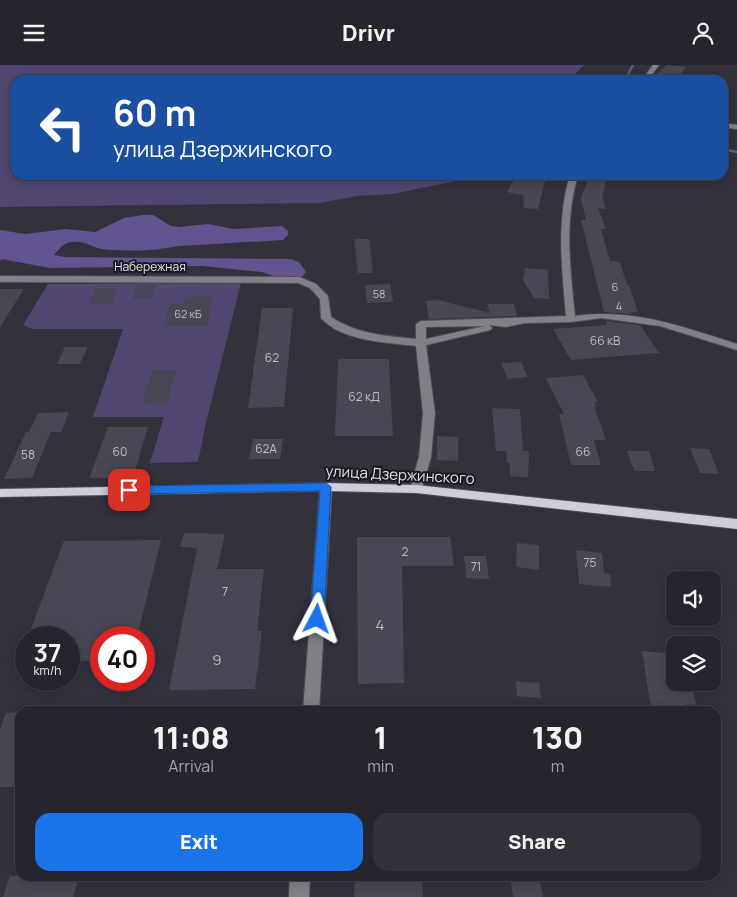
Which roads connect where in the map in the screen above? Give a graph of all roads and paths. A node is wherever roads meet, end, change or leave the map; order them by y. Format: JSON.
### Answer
{"nodes":[{"id":1,"x":572,"y":180,"type":"edge"},
{"id":2,"x":0,"y":279,"type":"edge"},
{"id":3,"x":571,"y":319,"type":"junction"},
{"id":4,"x":513,"y":322,"type":"junction"},
{"id":5,"x":421,"y":343,"type":"junction"},
{"id":6,"x":737,"y":347,"type":"edge"},
{"id":7,"x":326,"y":487,"type":"junction"},
{"id":8,"x":416,"y":489,"type":"junction"},
{"id":9,"x":0,"y":493,"type":"edge"},
{"id":10,"x":737,"y":524,"type":"edge"},
{"id":11,"x":311,"y":706,"type":"edge"},
{"id":12,"x":300,"y":881,"type":"edge"},
{"id":13,"x":299,"y":897,"type":"edge"}],
"edges":[{"from":1,"to":3,"type":"street"},
{"from":2,"to":5,"type":"street","name":"Набережная"},
{"from":3,"to":4,"type":"street"},
{"from":3,"to":6,"type":"street"},
{"from":4,"to":5,"type":"street"},
{"from":4,"to":5,"type":"street"},
{"from":5,"to":8,"type":"street"},
{"from":7,"to":8,"type":"main road","name":"улица Дзержинского"},
{"from":7,"to":9,"type":"main road","name":"улица Дзержинского"},
{"from":7,"to":11,"type":"street"},
{"from":8,"to":10,"type":"main road","name":"улица Дзержинского"},
{"from":12,"to":13,"type":"street"}]}
